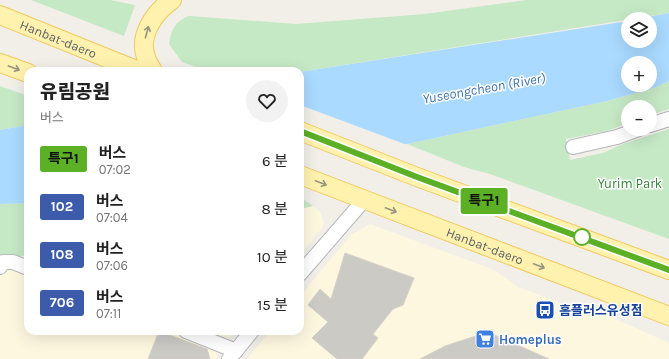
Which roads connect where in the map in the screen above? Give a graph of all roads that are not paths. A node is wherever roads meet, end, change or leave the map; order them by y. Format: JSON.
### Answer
{"nodes":[{"id":1,"x":172,"y":0,"type":"edge"},
{"id":2,"x":0,"y":15,"type":"edge"},
{"id":3,"x":0,"y":63,"type":"edge"},
{"id":4,"x":140,"y":67,"type":"edge"},
{"id":5,"x":148,"y":67,"type":"edge"},
{"id":6,"x":24,"y":72,"type":"edge"},
{"id":7,"x":669,"y":118,"type":"edge"},
{"id":8,"x":657,"y":122,"type":"edge"},
{"id":9,"x":304,"y":133,"type":"edge"},
{"id":10,"x":621,"y":136,"type":"edge"},
{"id":11,"x":573,"y":147,"type":"dead end"},
{"id":12,"x":304,"y":177,"type":"edge"},
{"id":13,"x":364,"y":200,"type":"junction"},
{"id":14,"x":0,"y":266,"type":"edge"},
{"id":15,"x":24,"y":266,"type":"edge"},
{"id":16,"x":304,"y":269,"type":"edge"},
{"id":17,"x":669,"y":270,"type":"edge"},
{"id":18,"x":666,"y":317,"type":"edge"},
{"id":19,"x":194,"y":335,"type":"edge"},
{"id":20,"x":249,"y":335,"type":"edge"},
{"id":21,"x":232,"y":355,"type":"edge"}],
"edges":[{"from":5,"to":1,"type":"main road","one_way":true},
{"from":2,"to":4,"type":"main road","name":"Hanbat-daero"},
{"from":3,"to":6,"type":"main road","one_way":true},
{"from":7,"to":8,"type":"street"},
{"from":9,"to":17,"type":"main road"},
{"from":10,"to":11,"type":"street"},
{"from":12,"to":13,"type":"main road","name":"Hanbat-daero","one_way":true},
{"from":13,"to":16,"type":"street"},
{"from":13,"to":18,"type":"main road","name":"Hanbat-daero","one_way":true},
{"from":14,"to":15,"type":"street"},
{"from":19,"to":21,"type":"street"},
{"from":20,"to":21,"type":"street"}]}
